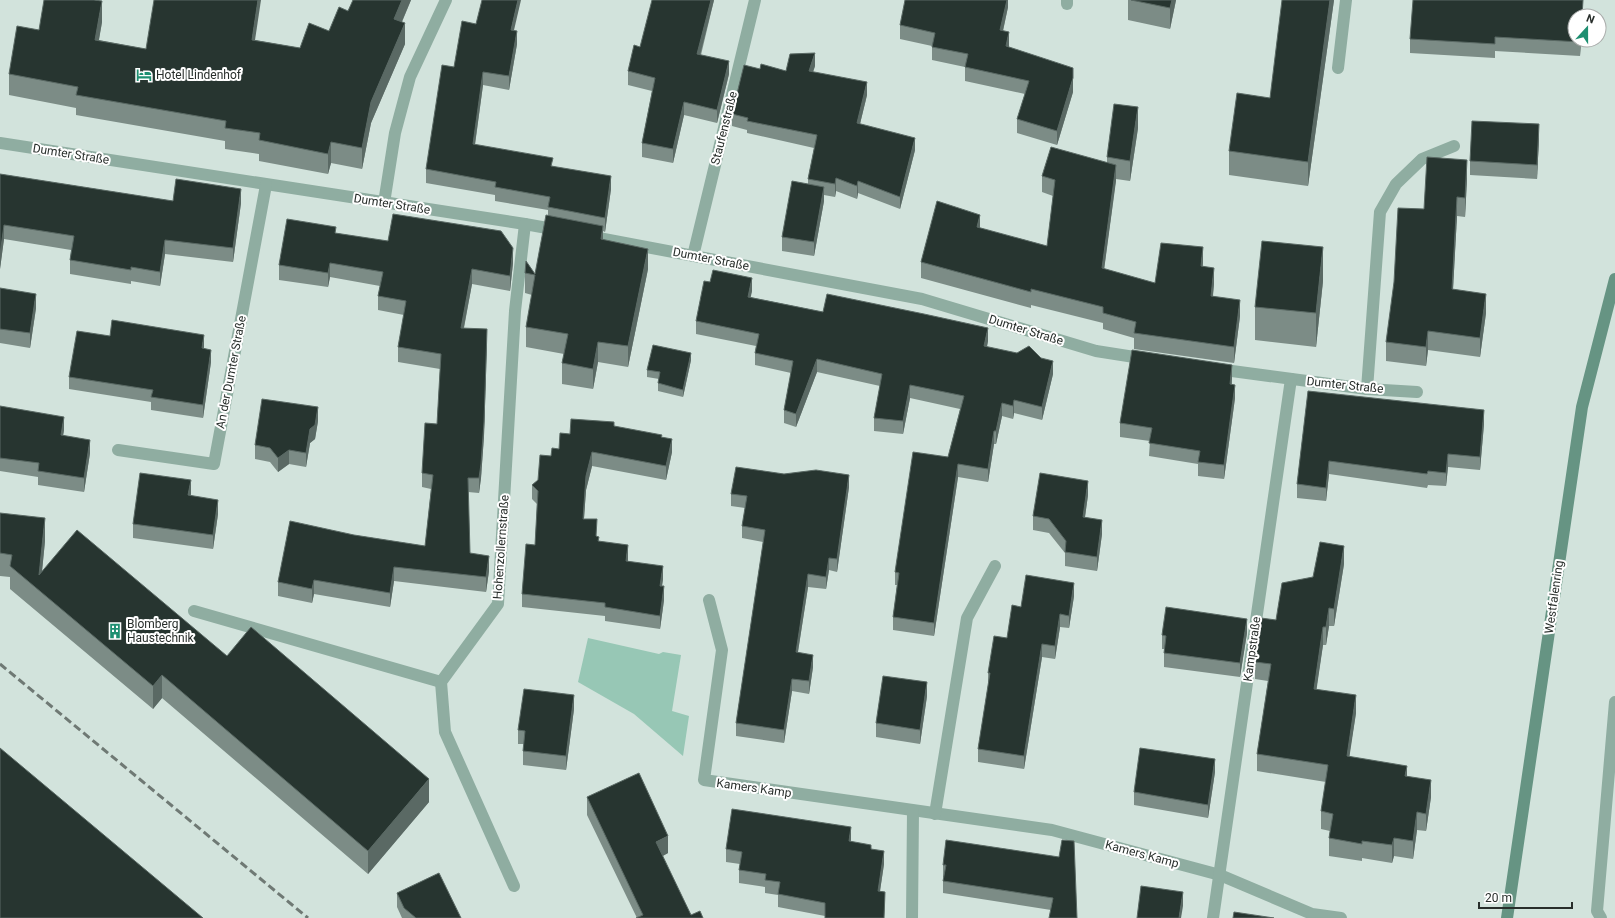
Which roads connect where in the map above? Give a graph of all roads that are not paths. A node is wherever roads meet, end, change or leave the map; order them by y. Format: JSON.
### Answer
{"nodes":[{"id":1,"x":446,"y":0,"type":"edge"},
{"id":2,"x":755,"y":0,"type":"edge"},
{"id":3,"x":1346,"y":0,"type":"edge"},
{"id":4,"x":1338,"y":68,"type":"dead end"},
{"id":5,"x":0,"y":143,"type":"edge"},
{"id":6,"x":1454,"y":146,"type":"dead end"},
{"id":7,"x":266,"y":185,"type":"junction"},
{"id":8,"x":384,"y":202,"type":"junction"},
{"id":9,"x":525,"y":224,"type":"junction"},
{"id":10,"x":693,"y":256,"type":"junction"},
{"id":11,"x":1615,"y":279,"type":"edge"},
{"id":12,"x":1158,"y":360,"type":"edge"},
{"id":13,"x":1205,"y":367,"type":"edge"},
{"id":14,"x":1291,"y":379,"type":"junction"},
{"id":15,"x":1367,"y":388,"type":"junction"},
{"id":16,"x":1417,"y":392,"type":"dead end"},
{"id":17,"x":118,"y":450,"type":"dead end"},
{"id":18,"x":995,"y":566,"type":"dead end"},
{"id":19,"x":709,"y":600,"type":"dead end"},
{"id":20,"x":194,"y":611,"type":"dead end"},
{"id":21,"x":441,"y":682,"type":"junction"},
{"id":22,"x":1615,"y":702,"type":"edge"},
{"id":23,"x":913,"y":811,"type":"junction"},
{"id":24,"x":936,"y":814,"type":"junction"},
{"id":25,"x":1220,"y":875,"type":"junction"},
{"id":26,"x":514,"y":886,"type":"dead end"},
{"id":27,"x":912,"y":918,"type":"edge"},
{"id":28,"x":1213,"y":918,"type":"edge"},
{"id":29,"x":1341,"y":918,"type":"edge"},
{"id":30,"x":1507,"y":918,"type":"edge"},
{"id":31,"x":1601,"y":918,"type":"edge"}],
"edges":[{"from":1,"to":8,"type":"street"},
{"from":2,"to":10,"type":"street","name":"Staufenstraße"},
{"from":3,"to":4,"type":"street"},
{"from":5,"to":7,"type":"street","name":"Dumter Straße"},
{"from":6,"to":15,"type":"street"},
{"from":7,"to":8,"type":"street","name":"Dumter Straße"},
{"from":7,"to":17,"type":"street","name":"An der Dumter Straße"},
{"from":8,"to":9,"type":"street","name":"Dumter Straße"},
{"from":9,"to":10,"type":"street","name":"Dumter Straße"},
{"from":9,"to":21,"type":"street","name":"Hohenzollernstraße"},
{"from":10,"to":12,"type":"street","name":"Dumter Straße"},
{"from":11,"to":30,"type":"main road","name":"Westfalenring"},
{"from":13,"to":14,"type":"street","name":"Dumter Straße"},
{"from":14,"to":15,"type":"street","name":"Dumter Straße"},
{"from":14,"to":25,"type":"street","name":"Kampstraße"},
{"from":15,"to":16,"type":"street","name":"Dumter Straße"},
{"from":18,"to":24,"type":"street"},
{"from":19,"to":23,"type":"street","name":"Kamers Kamp"},
{"from":20,"to":21,"type":"street"},
{"from":21,"to":26,"type":"street"},
{"from":22,"to":31,"type":"street"},
{"from":23,"to":24,"type":"street","name":"Kamers Kamp"},
{"from":23,"to":27,"type":"street"},
{"from":24,"to":25,"type":"street","name":"Kamers Kamp"},
{"from":25,"to":28,"type":"street","name":"Kampstraße"},
{"from":25,"to":29,"type":"street","name":"Kamers Kamp"}]}
